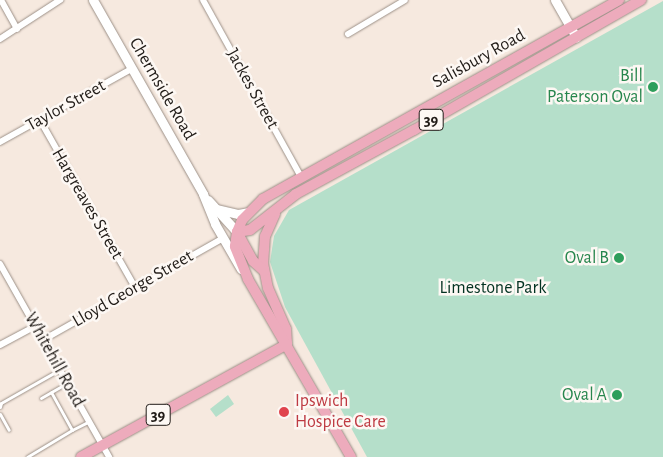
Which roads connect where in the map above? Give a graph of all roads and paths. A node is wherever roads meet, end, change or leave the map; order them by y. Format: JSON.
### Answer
{"nodes":[{"id":1,"x":1,"y":0,"type":"edge"},
{"id":2,"x":60,"y":0,"type":"edge"},
{"id":3,"x":93,"y":0,"type":"edge"},
{"id":4,"x":203,"y":0,"type":"edge"},
{"id":5,"x":405,"y":0,"type":"edge"},
{"id":6,"x":555,"y":0,"type":"edge"},
{"id":7,"x":619,"y":0,"type":"edge"},
{"id":8,"x":641,"y":0,"type":"edge"},
{"id":9,"x":571,"y":27,"type":"junction"},
{"id":10,"x":17,"y":29,"type":"junction"},
{"id":11,"x":348,"y":34,"type":"dead end"},
{"id":12,"x":576,"y":37,"type":"junction"},
{"id":13,"x":0,"y":39,"type":"edge"},
{"id":14,"x":131,"y":69,"type":"junction"},
{"id":15,"x":40,"y":120,"type":"junction"},
{"id":16,"x":0,"y":142,"type":"edge"},
{"id":17,"x":301,"y":177,"type":"junction"},
{"id":18,"x":307,"y":188,"type":"junction"},
{"id":19,"x":285,"y":202,"type":"junction"},
{"id":20,"x":212,"y":209,"type":"junction"},
{"id":21,"x":248,"y":212,"type":"junction"},
{"id":22,"x":237,"y":232,"type":"junction"},
{"id":23,"x":223,"y":238,"type":"junction"},
{"id":24,"x":0,"y":264,"type":"edge"},
{"id":25,"x":265,"y":272,"type":"junction"},
{"id":26,"x":248,"y":279,"type":"junction"},
{"id":27,"x":135,"y":287,"type":"junction"},
{"id":28,"x":35,"y":326,"type":"junction"},
{"id":29,"x":43,"y":340,"type":"junction"},
{"id":30,"x":287,"y":344,"type":"junction"},
{"id":31,"x":0,"y":345,"type":"edge"},
{"id":32,"x":60,"y":370,"type":"junction"},
{"id":33,"x":67,"y":383,"type":"junction"},
{"id":34,"x":51,"y":392,"type":"junction"},
{"id":35,"x":41,"y":398,"type":"dead end"},
{"id":36,"x":0,"y":407,"type":"edge"},
{"id":37,"x":0,"y":414,"type":"edge"},
{"id":38,"x":89,"y":421,"type":"junction"},
{"id":39,"x":9,"y":430,"type":"dead end"},
{"id":40,"x":72,"y":430,"type":"junction"},
{"id":41,"x":102,"y":445,"type":"junction"},
{"id":42,"x":27,"y":457,"type":"edge"},
{"id":43,"x":81,"y":457,"type":"edge"},
{"id":44,"x":109,"y":457,"type":"edge"},
{"id":45,"x":351,"y":457,"type":"edge"}],
"edges":[{"from":1,"to":10,"type":"street"},
{"from":2,"to":10,"type":"street"},
{"from":3,"to":14,"type":"street","name":"Chermside Road"},
{"from":4,"to":17,"type":"street","name":"Jackes Street"},
{"from":5,"to":11,"type":"street"},
{"from":6,"to":9,"type":"street"},
{"from":7,"to":9,"type":"main road","name":"Salisbury Road","number":"39"},
{"from":8,"to":12,"type":"main road","name":"Salisbury Road","number":"39"},
{"from":9,"to":12,"type":"street"},
{"from":9,"to":17,"type":"main road","name":"Salisbury Road","number":"39"},
{"from":10,"to":13,"type":"street"},
{"from":12,"to":18,"type":"main road","name":"Salisbury Road","number":"39"},
{"from":14,"to":15,"type":"street","name":"Taylor Street"},
{"from":14,"to":20,"type":"street","name":"Chermside Road"},
{"from":15,"to":16,"type":"street","name":"Taylor Street"},
{"from":15,"to":27,"type":"street","name":"Hargreaves Street"},
{"from":17,"to":18,"type":"main road"},
{"from":17,"to":21,"type":"main road","name":"Salisbury Road","number":"39"},
{"from":18,"to":19,"type":"main road","name":"Salisbury Road","number":"39"},
{"from":19,"to":22,"type":"main road","name":"Salisbury Road"},
{"from":19,"to":25,"type":"main road","name":"Salisbury Road","number":"39"},
{"from":20,"to":21,"type":"street"},
{"from":20,"to":22,"type":"street","name":"Chermside Road"},
{"from":20,"to":23,"type":"street","name":"Chermside Road"},
{"from":21,"to":22,"type":"main road","name":"Salisbury Road","number":"39"},
{"from":22,"to":25,"type":"main road","name":"Chermside Road"},
{"from":22,"to":26,"type":"main road"},
{"from":23,"to":26,"type":"street","name":"Chermside Road"},
{"from":23,"to":27,"type":"street","name":"Lloyd George Street"},
{"from":24,"to":28,"type":"street","name":"Whitehill Road"},
{"from":25,"to":30,"type":"main road","name":"Chermside Road","number":"39"},
{"from":26,"to":30,"type":"main road","name":"Chermside Road"},
{"from":27,"to":29,"type":"street","name":"Lloyd George Street"},
{"from":28,"to":29,"type":"street","name":"Whitehill Road"},
{"from":28,"to":31,"type":"street"},
{"from":29,"to":32,"type":"street","name":"Whitehill Road"},
{"from":30,"to":41,"type":"main road","number":"39"},
{"from":30,"to":45,"type":"main road","name":"Chermside Road"},
{"from":32,"to":33,"type":"street","name":"Whitehill Road"},
{"from":32,"to":36,"type":"lane"},
{"from":33,"to":34,"type":"lane"},
{"from":33,"to":38,"type":"street","name":"Whitehill Road"},
{"from":34,"to":35,"type":"lane"},
{"from":34,"to":40,"type":"lane"},
{"from":37,"to":39,"type":"lane"},
{"from":38,"to":40,"type":"lane"},
{"from":38,"to":41,"type":"street","name":"Whitehill Road"},
{"from":40,"to":42,"type":"lane"},
{"from":41,"to":43,"type":"main road","number":"39"},
{"from":41,"to":44,"type":"street","name":"Whitehill Road"}]}
